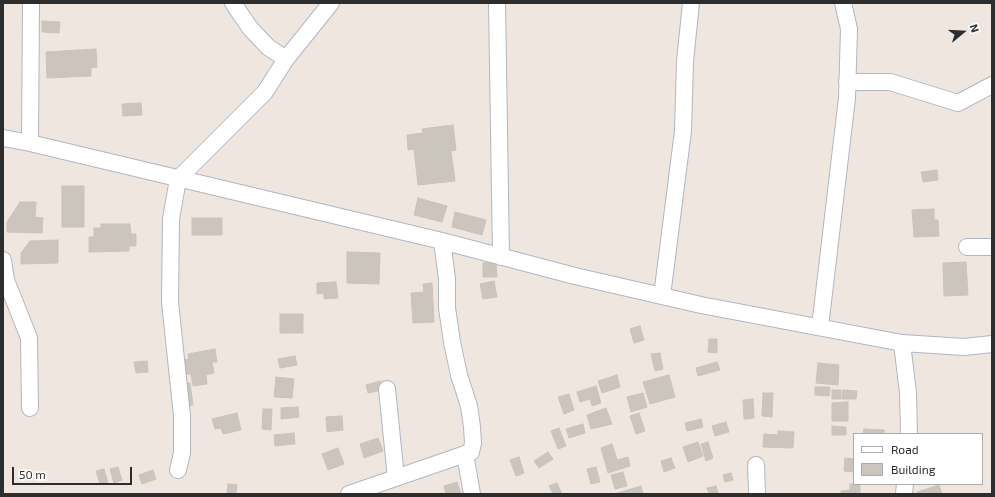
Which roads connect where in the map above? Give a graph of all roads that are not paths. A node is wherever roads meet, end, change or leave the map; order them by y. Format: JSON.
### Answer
{"nodes":[{"id":1,"x":31,"y":3,"type":"edge"},
{"id":2,"x":233,"y":3,"type":"edge"},
{"id":3,"x":331,"y":3,"type":"edge"},
{"id":4,"x":496,"y":3,"type":"edge"},
{"id":5,"x":691,"y":3,"type":"edge"},
{"id":6,"x":843,"y":3,"type":"edge"},
{"id":7,"x":286,"y":59,"type":"junction"},
{"id":8,"x":847,"y":82,"type":"junction"},
{"id":9,"x":992,"y":84,"type":"edge"},
{"id":10,"x":3,"y":138,"type":"edge"},
{"id":11,"x":30,"y":142,"type":"junction"},
{"id":12,"x":178,"y":179,"type":"junction"},
{"id":13,"x":442,"y":241,"type":"junction"},
{"id":14,"x":967,"y":247,"type":"dead end"},
{"id":15,"x":992,"y":247,"type":"edge"},
{"id":16,"x":501,"y":257,"type":"junction"},
{"id":17,"x":3,"y":260,"type":"edge"},
{"id":18,"x":662,"y":296,"type":"junction"},
{"id":19,"x":820,"y":327,"type":"junction"},
{"id":20,"x":902,"y":343,"type":"junction"},
{"id":21,"x":992,"y":344,"type":"edge"},
{"id":22,"x":387,"y":389,"type":"dead end"},
{"id":23,"x":30,"y":408,"type":"dead end"},
{"id":24,"x":909,"y":433,"type":"edge"},
{"id":25,"x":465,"y":454,"type":"junction"},
{"id":26,"x":756,"y":465,"type":"dead end"},
{"id":27,"x":178,"y":470,"type":"dead end"},
{"id":28,"x":396,"y":478,"type":"junction"},
{"id":29,"x":349,"y":494,"type":"edge"},
{"id":30,"x":472,"y":494,"type":"edge"},
{"id":31,"x":757,"y":494,"type":"edge"}],
"edges":[{"from":1,"to":11,"type":"street"},
{"from":2,"to":7,"type":"street"},
{"from":3,"to":7,"type":"street"},
{"from":4,"to":16,"type":"street"},
{"from":5,"to":18,"type":"street"},
{"from":6,"to":8,"type":"street"},
{"from":7,"to":12,"type":"street"},
{"from":8,"to":9,"type":"street"},
{"from":8,"to":19,"type":"street"},
{"from":10,"to":11,"type":"street"},
{"from":11,"to":12,"type":"street"},
{"from":12,"to":13,"type":"street"},
{"from":12,"to":27,"type":"street"},
{"from":13,"to":16,"type":"street"},
{"from":13,"to":25,"type":"street"},
{"from":14,"to":15,"type":"street"},
{"from":16,"to":18,"type":"street"},
{"from":17,"to":23,"type":"street"},
{"from":18,"to":19,"type":"street"},
{"from":19,"to":20,"type":"street"},
{"from":20,"to":21,"type":"street"},
{"from":20,"to":24,"type":"street"},
{"from":22,"to":28,"type":"street"},
{"from":25,"to":28,"type":"street"},
{"from":25,"to":30,"type":"street"},
{"from":26,"to":31,"type":"street"},
{"from":28,"to":29,"type":"street"}]}
